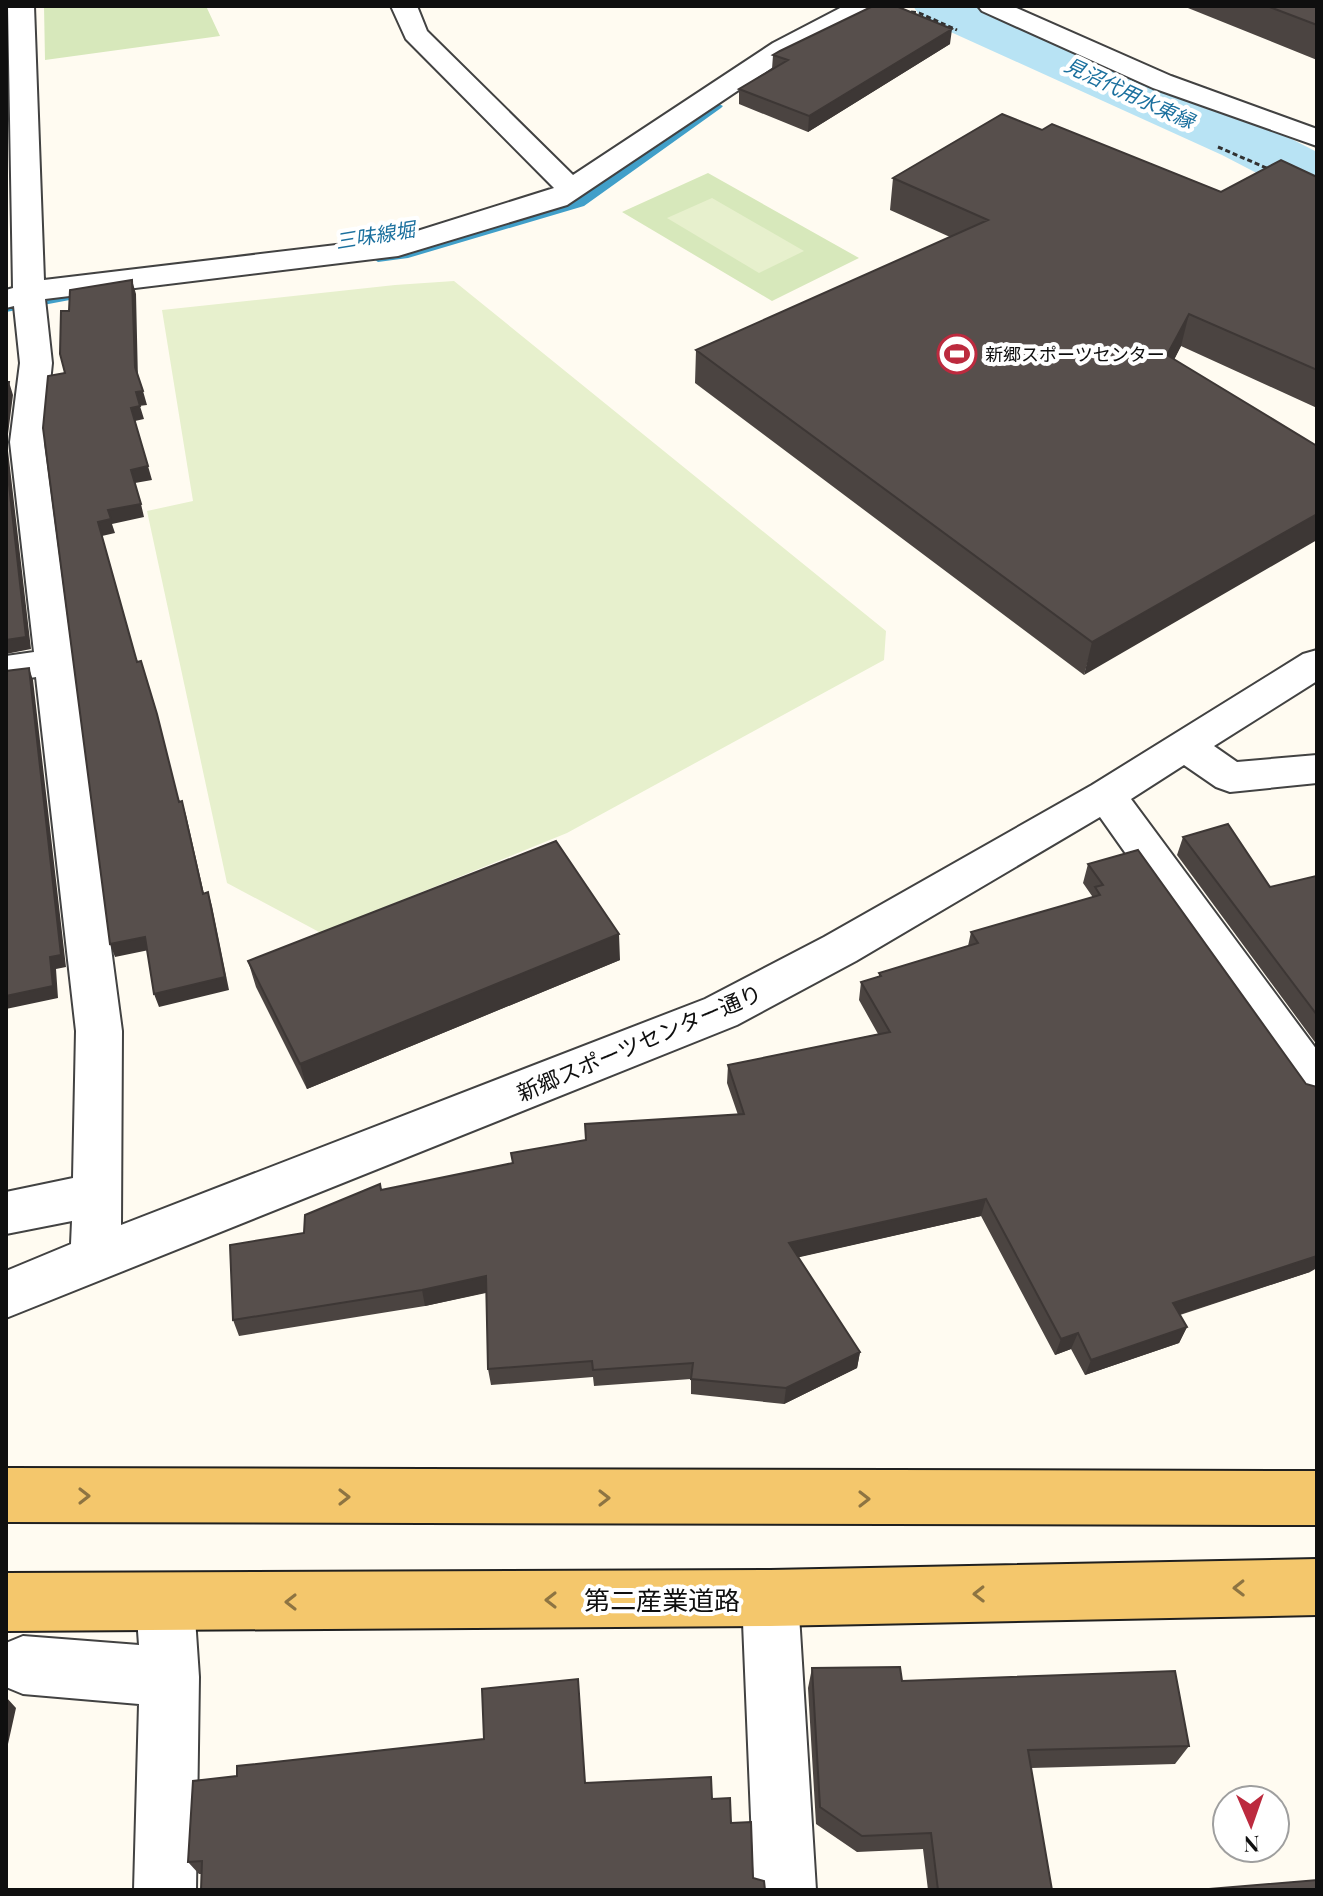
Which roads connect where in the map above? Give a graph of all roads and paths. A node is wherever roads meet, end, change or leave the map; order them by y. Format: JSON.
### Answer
{"nodes":[{"id":1,"x":21,"y":6,"type":"edge"},
{"id":2,"x":404,"y":6,"type":"edge"},
{"id":3,"x":863,"y":6,"type":"edge"},
{"id":4,"x":991,"y":6,"type":"edge"},
{"id":5,"x":1317,"y":138,"type":"edge"},
{"id":6,"x":573,"y":191,"type":"junction"},
{"id":7,"x":24,"y":300,"type":"edge"},
{"id":8,"x":16,"y":443,"type":"edge"},
{"id":9,"x":52,"y":662,"type":"junction"},
{"id":10,"x":1317,"y":663,"type":"edge"},
{"id":11,"x":6,"y":669,"type":"edge"},
{"id":12,"x":1184,"y":745,"type":"junction"},
{"id":13,"x":1317,"y":769,"type":"edge"},
{"id":14,"x":1106,"y":795,"type":"junction"},
{"id":15,"x":1317,"y":1086,"type":"edge"},
{"id":16,"x":95,"y":1195,"type":"junction"},
{"id":17,"x":6,"y":1213,"type":"edge"},
{"id":18,"x":96,"y":1257,"type":"junction"},
{"id":19,"x":6,"y":1295,"type":"edge"},
{"id":20,"x":6,"y":1495,"type":"edge"},
{"id":21,"x":1317,"y":1498,"type":"edge"},
{"id":22,"x":1317,"y":1587,"type":"edge"},
{"id":23,"x":770,"y":1598,"type":"junction"},
{"id":24,"x":6,"y":1602,"type":"edge"},
{"id":25,"x":165,"y":1603,"type":"junction"},
{"id":26,"x":23,"y":1665,"type":"dead end"},
{"id":27,"x":170,"y":1677,"type":"junction"},
{"id":28,"x":165,"y":1890,"type":"edge"},
{"id":29,"x":785,"y":1890,"type":"edge"}],
"edges":[{"from":1,"to":7,"type":"street"},
{"from":2,"to":6,"type":"street"},
{"from":3,"to":6,"type":"street"},
{"from":4,"to":5,"type":"street"},
{"from":6,"to":7,"type":"street"},
{"from":7,"to":8,"type":"street"},
{"from":8,"to":9,"type":"street"},
{"from":9,"to":11,"type":"street"},
{"from":9,"to":16,"type":"street"},
{"from":10,"to":12,"type":"street","name":"新郷スポーツセンター通り"},
{"from":12,"to":13,"type":"street"},
{"from":12,"to":14,"type":"street","name":"新郷スポーツセンター通り"},
{"from":14,"to":15,"type":"street"},
{"from":14,"to":18,"type":"street","name":"新郷スポーツセンター通り"},
{"from":16,"to":17,"type":"street"},
{"from":16,"to":18,"type":"street"},
{"from":18,"to":19,"type":"street","name":"新郷スポーツセンター通り"},
{"from":20,"to":21,"type":"main road","one_way":true},
{"from":22,"to":23,"type":"main road","name":"第二産業道路","one_way":true},
{"from":23,"to":25,"type":"main road","name":"第二産業道路","one_way":true},
{"from":23,"to":29,"type":"street"},
{"from":24,"to":25,"type":"main road","name":"第二産業道路"},
{"from":25,"to":27,"type":"street"},
{"from":26,"to":27,"type":"street"},
{"from":27,"to":28,"type":"street"}]}
